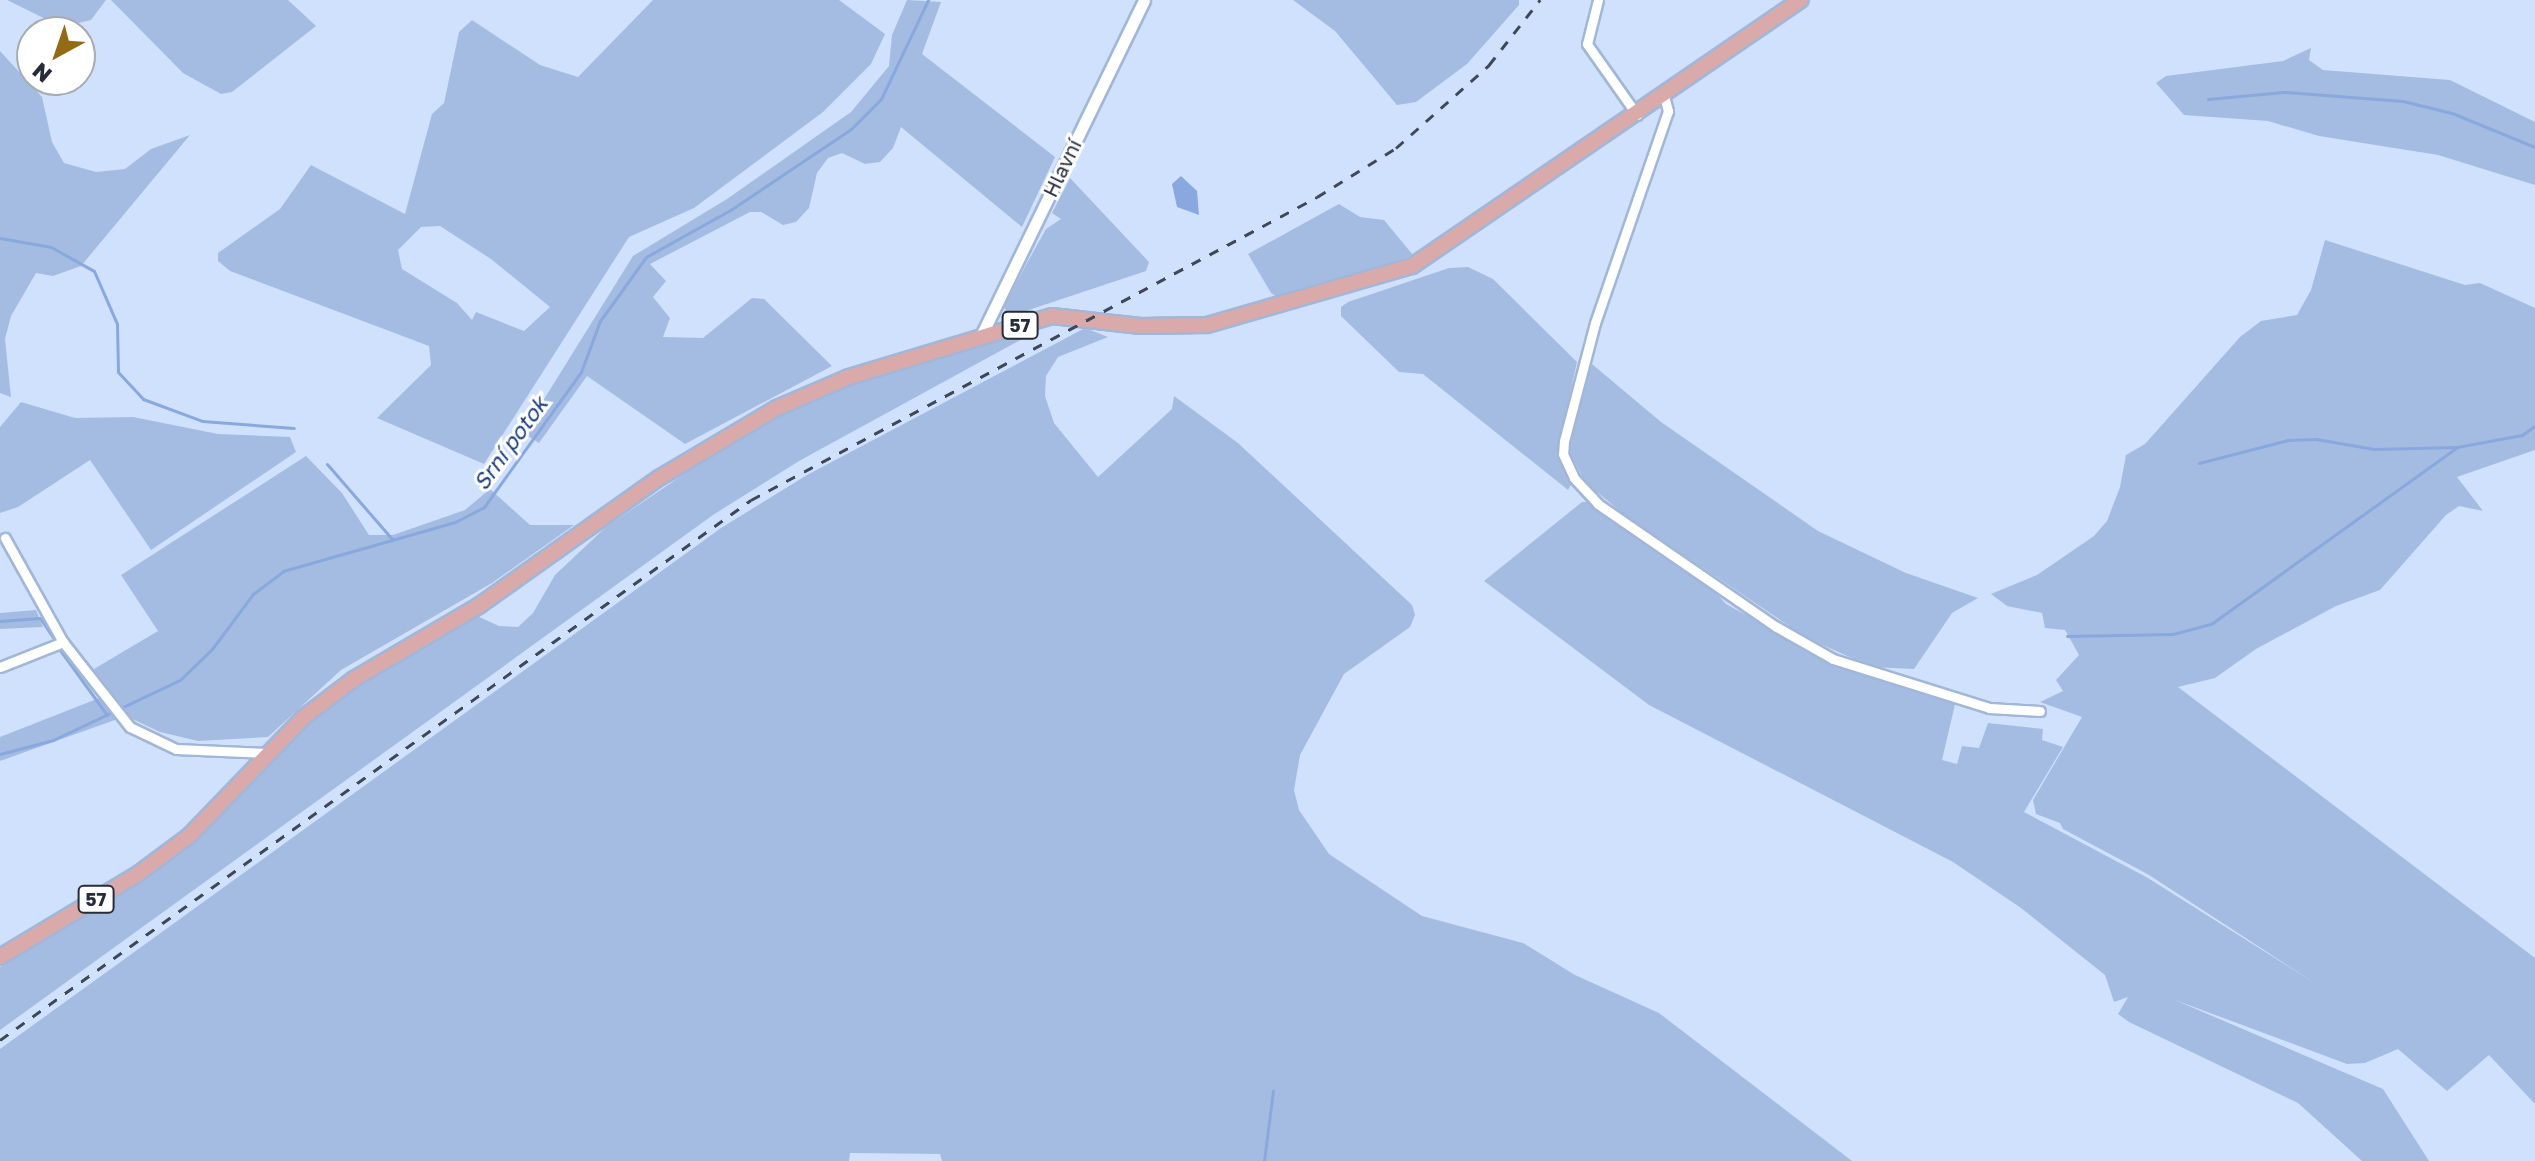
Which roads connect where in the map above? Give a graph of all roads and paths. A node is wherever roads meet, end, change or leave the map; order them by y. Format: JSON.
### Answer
{"nodes":[{"id":1,"x":1144,"y":0,"type":"edge"},
{"id":2,"x":1598,"y":0,"type":"edge"},
{"id":3,"x":1801,"y":0,"type":"edge"},
{"id":4,"x":1664,"y":96,"type":"junction"},
{"id":5,"x":1637,"y":115,"type":"junction"},
{"id":6,"x":981,"y":336,"type":"junction"},
{"id":7,"x":5,"y":538,"type":"dead end"},
{"id":8,"x":63,"y":642,"type":"junction"},
{"id":9,"x":0,"y":667,"type":"edge"},
{"id":10,"x":2040,"y":711,"type":"dead end"},
{"id":11,"x":267,"y":753,"type":"junction"},
{"id":12,"x":0,"y":957,"type":"edge"}],
"edges":[{"from":1,"to":6,"type":"street","name":"Hlavní"},
{"from":2,"to":5,"type":"street"},
{"from":3,"to":4,"type":"main road","number":"57"},
{"from":4,"to":5,"type":"main road","number":"57"},
{"from":4,"to":10,"type":"street"},
{"from":5,"to":6,"type":"main road","number":"57"},
{"from":6,"to":11,"type":"main road","number":"57"},
{"from":7,"to":8,"type":"street"},
{"from":8,"to":9,"type":"street"},
{"from":8,"to":11,"type":"street"},
{"from":11,"to":12,"type":"main road","number":"57"}]}
